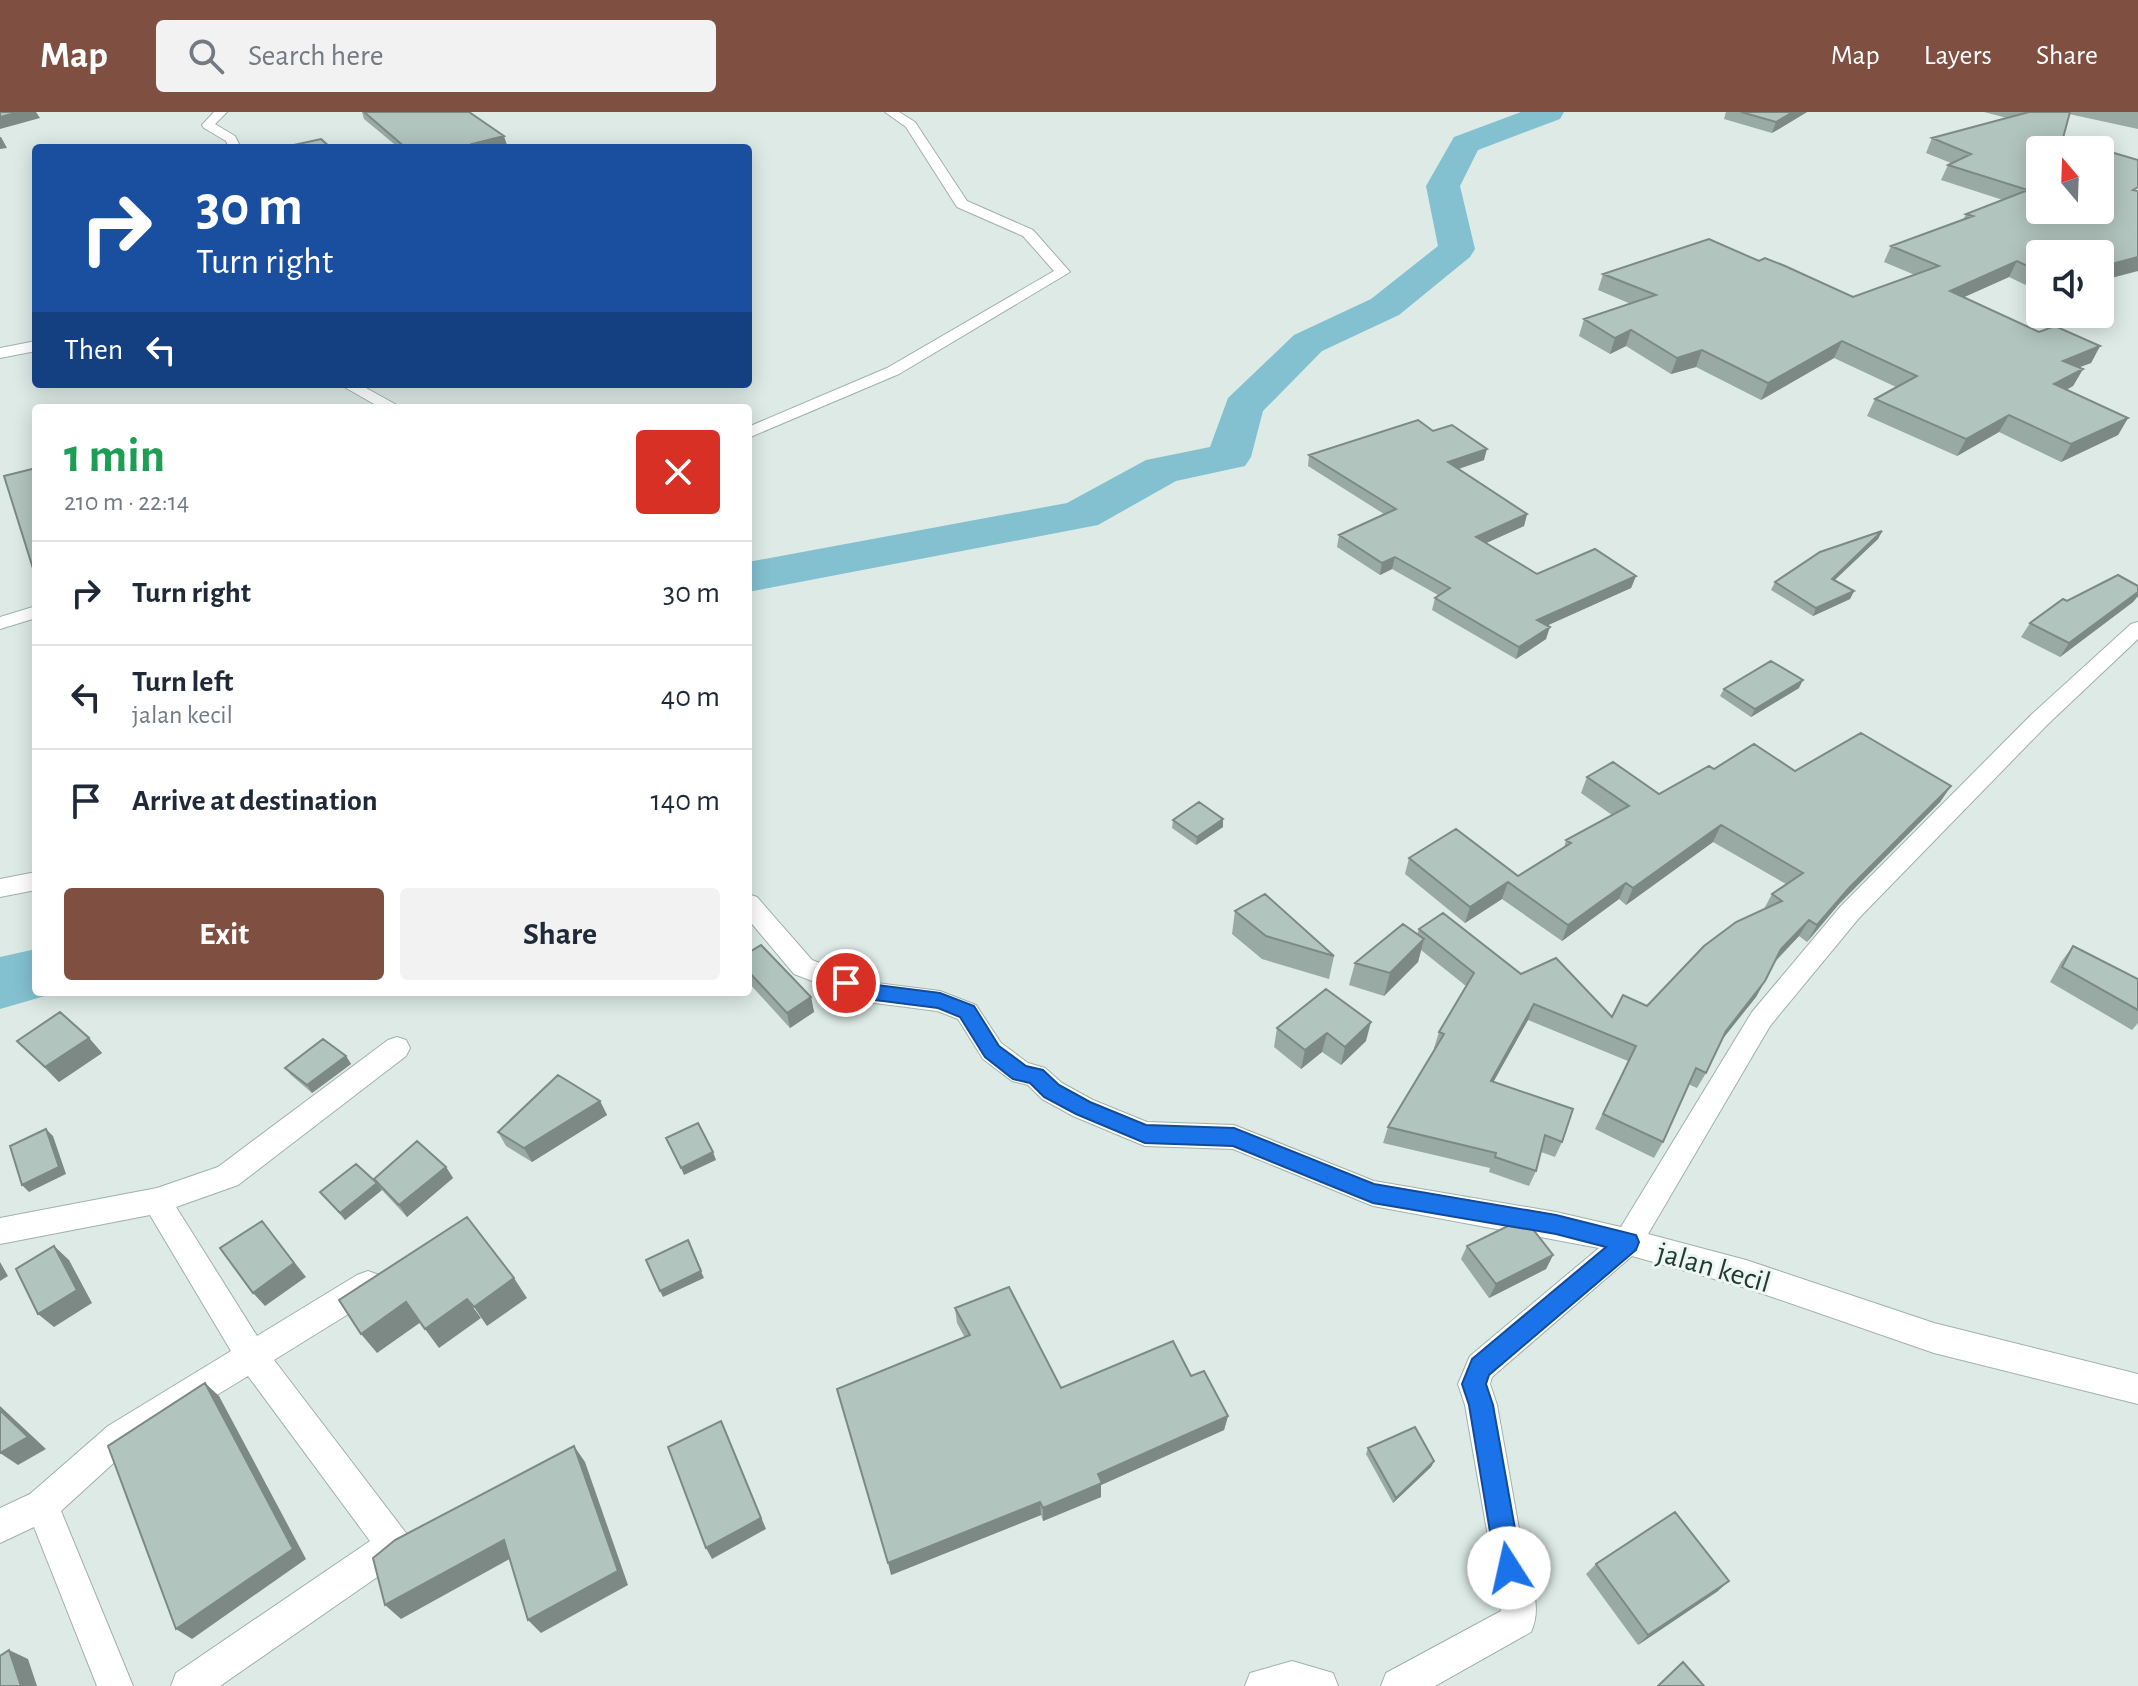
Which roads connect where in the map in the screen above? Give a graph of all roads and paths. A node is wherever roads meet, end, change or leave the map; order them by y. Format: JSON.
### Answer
{"nodes":[{"id":1,"x":221,"y":112,"type":"edge"},
{"id":2,"x":891,"y":112,"type":"edge"},
{"id":3,"x":233,"y":144,"type":"edge"},
{"id":4,"x":32,"y":347,"type":"edge"},
{"id":5,"x":0,"y":353,"type":"edge"},
{"id":6,"x":355,"y":388,"type":"edge"},
{"id":7,"x":386,"y":404,"type":"edge"},
{"id":8,"x":752,"y":431,"type":"edge"},
{"id":9,"x":32,"y":613,"type":"edge"},
{"id":10,"x":0,"y":623,"type":"edge"},
{"id":11,"x":2138,"y":628,"type":"edge"},
{"id":12,"x":32,"y":882,"type":"edge"},
{"id":13,"x":0,"y":888,"type":"edge"},
{"id":14,"x":752,"y":908,"type":"edge"},
{"id":15,"x":397,"y":1048,"type":"dead end"},
{"id":16,"x":157,"y":1201,"type":"junction"},
{"id":17,"x":0,"y":1231,"type":"edge"},
{"id":18,"x":1628,"y":1242,"type":"junction"},
{"id":19,"x":396,"y":1269,"type":"edge"},
{"id":20,"x":251,"y":1355,"type":"junction"},
{"id":21,"x":2138,"y":1389,"type":"edge"},
{"id":22,"x":42,"y":1506,"type":"junction"},
{"id":23,"x":0,"y":1526,"type":"edge"},
{"id":24,"x":111,"y":1684,"type":"edge"},
{"id":25,"x":189,"y":1686,"type":"edge"},
{"id":26,"x":1263,"y":1686,"type":"edge"},
{"id":27,"x":1320,"y":1686,"type":"edge"},
{"id":28,"x":1399,"y":1686,"type":"edge"}],
"edges":[{"from":1,"to":3,"type":"street"},
{"from":2,"to":8,"type":"street"},
{"from":4,"to":5,"type":"street"},
{"from":6,"to":7,"type":"street"},
{"from":9,"to":10,"type":"street"},
{"from":11,"to":18,"type":"street"},
{"from":12,"to":13,"type":"street"},
{"from":14,"to":18,"type":"street","name":"jalan kecil"},
{"from":15,"to":16,"type":"street"},
{"from":16,"to":17,"type":"street"},
{"from":16,"to":20,"type":"street"},
{"from":18,"to":21,"type":"street","name":"jalan kecil"},
{"from":18,"to":28,"type":"street"},
{"from":19,"to":20,"type":"street"},
{"from":20,"to":22,"type":"street"},
{"from":20,"to":25,"type":"street"},
{"from":22,"to":23,"type":"street"},
{"from":22,"to":24,"type":"street"},
{"from":26,"to":27,"type":"street"}]}
